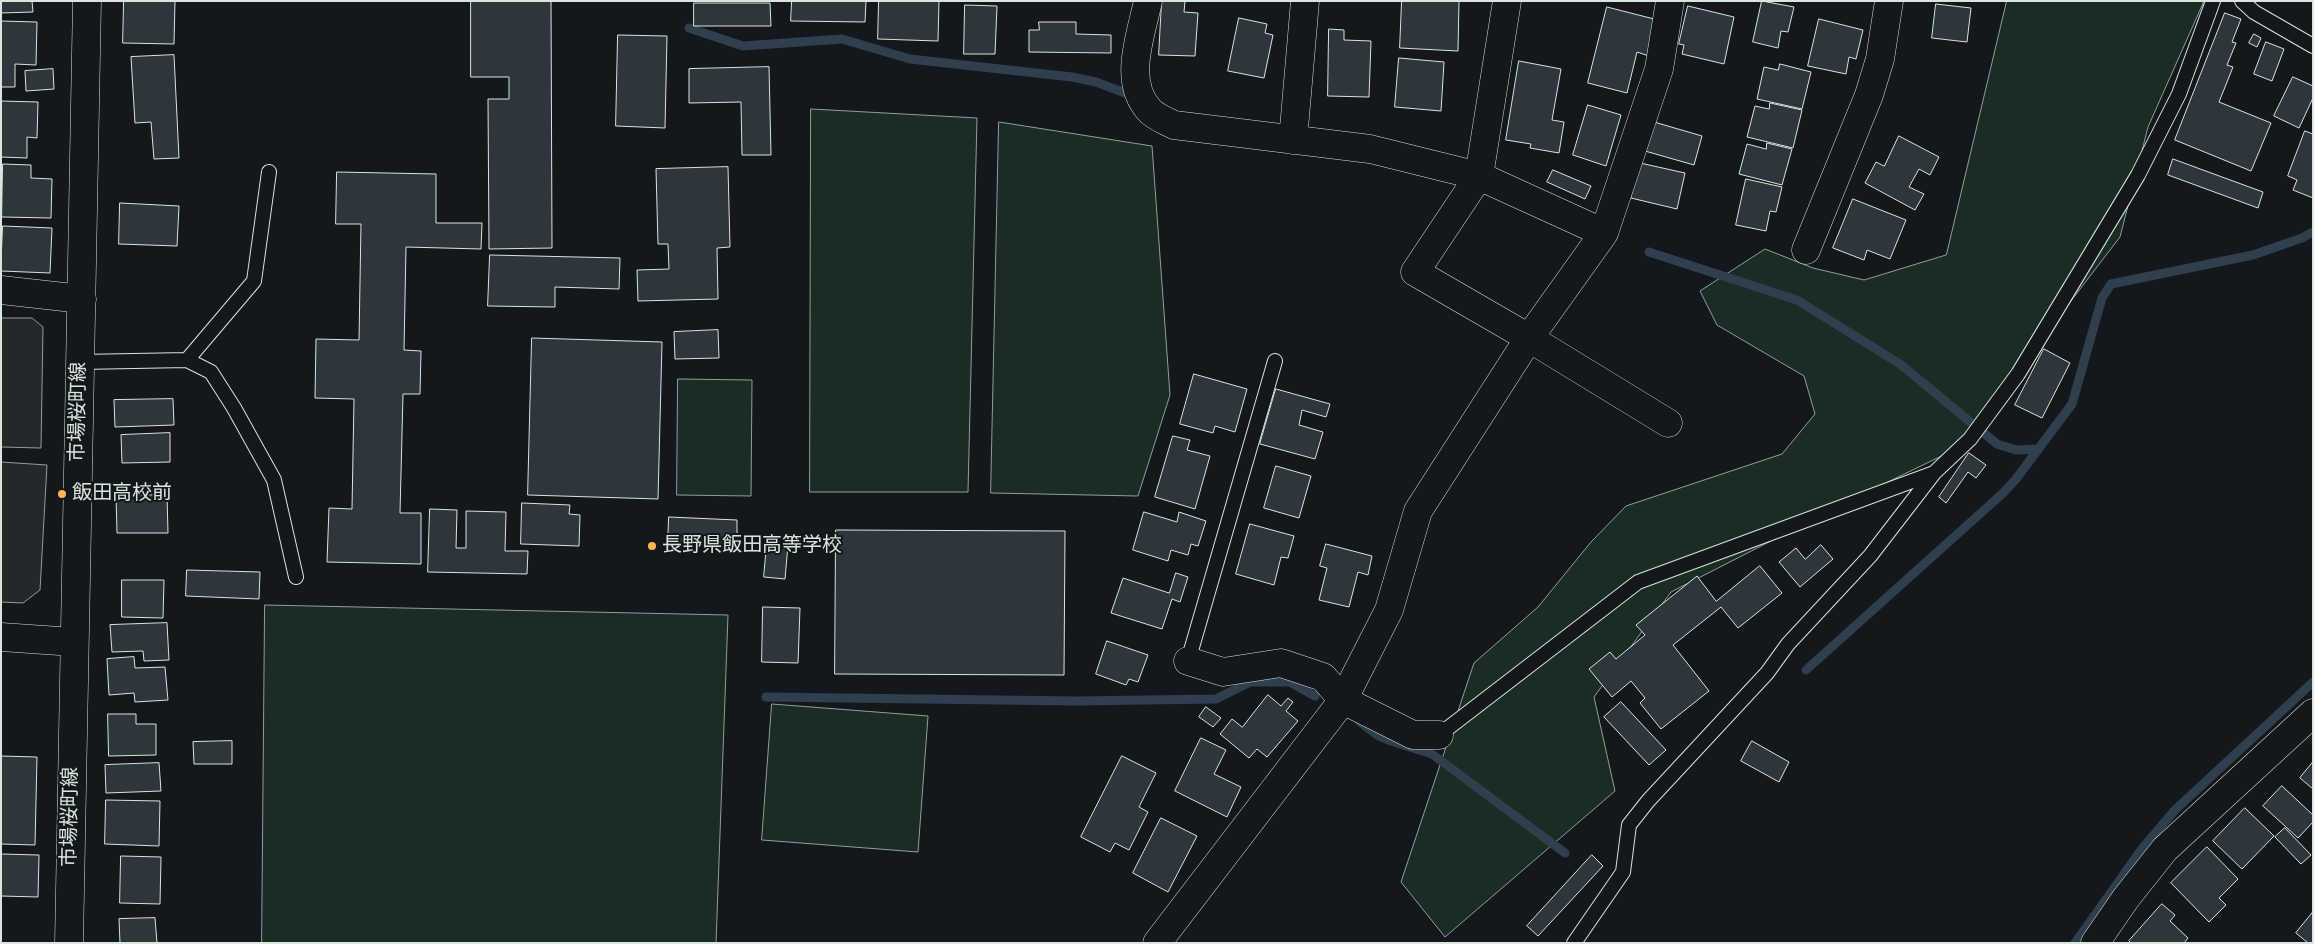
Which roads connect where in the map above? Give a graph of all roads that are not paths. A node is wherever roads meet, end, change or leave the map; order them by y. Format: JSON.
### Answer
{"nodes":[{"id":1,"x":87,"y":1,"type":"edge"},
{"id":2,"x":1148,"y":1,"type":"edge"},
{"id":3,"x":1305,"y":1,"type":"edge"},
{"id":4,"x":1507,"y":1,"type":"edge"},
{"id":5,"x":1670,"y":1,"type":"edge"},
{"id":6,"x":1889,"y":1,"type":"edge"},
{"id":7,"x":2212,"y":1,"type":"edge"},
{"id":8,"x":2242,"y":1,"type":"edge"},
{"id":9,"x":2313,"y":46,"type":"edge"},
{"id":10,"x":1293,"y":140,"type":"junction"},
{"id":11,"x":269,"y":172,"type":"dead end"},
{"id":12,"x":1479,"y":176,"type":"junction"},
{"id":13,"x":1604,"y":233,"type":"junction"},
{"id":14,"x":1806,"y":250,"type":"dead end"},
{"id":15,"x":1,"y":290,"type":"edge"},
{"id":16,"x":82,"y":299,"type":"junction"},
{"id":17,"x":1529,"y":338,"type":"junction"},
{"id":18,"x":187,"y":360,"type":"junction"},
{"id":19,"x":1275,"y":361,"type":"dead end"},
{"id":20,"x":80,"y":362,"type":"junction"},
{"id":21,"x":1668,"y":423,"type":"dead end"},
{"id":22,"x":1934,"y":473,"type":"junction"},
{"id":23,"x":296,"y":576,"type":"dead end"},
{"id":24,"x":1,"y":637,"type":"edge"},
{"id":25,"x":74,"y":642,"type":"junction"},
{"id":26,"x":1188,"y":661,"type":"joint"},
{"id":27,"x":1343,"y":700,"type":"junction"},
{"id":28,"x":2313,"y":713,"type":"edge"},
{"id":29,"x":1439,"y":735,"type":"joint"},
{"id":30,"x":69,"y":943,"type":"edge"},
{"id":31,"x":1157,"y":943,"type":"edge"},
{"id":32,"x":1574,"y":943,"type":"edge"},
{"id":33,"x":2095,"y":943,"type":"edge"}],
"edges":[{"from":1,"to":16,"type":"street","name":"市場桜町線"},
{"from":2,"to":10,"type":"street"},
{"from":3,"to":10,"type":"street"},
{"from":4,"to":12,"type":"street"},
{"from":5,"to":13,"type":"street"},
{"from":6,"to":14,"type":"street"},
{"from":7,"to":22,"type":"lane"},
{"from":8,"to":9,"type":"lane"},
{"from":10,"to":12,"type":"street"},
{"from":11,"to":18,"type":"lane"},
{"from":12,"to":13,"type":"street"},
{"from":12,"to":17,"type":"street"},
{"from":13,"to":17,"type":"street"},
{"from":15,"to":16,"type":"street"},
{"from":16,"to":20,"type":"street","name":"市場桜町線"},
{"from":17,"to":21,"type":"street"},
{"from":17,"to":27,"type":"street"},
{"from":18,"to":20,"type":"lane"},
{"from":18,"to":23,"type":"lane"},
{"from":19,"to":26,"type":"lane"},
{"from":20,"to":25,"type":"street","name":"市場桜町線"},
{"from":22,"to":29,"type":"lane"},
{"from":22,"to":32,"type":"lane"},
{"from":24,"to":25,"type":"street"},
{"from":25,"to":30,"type":"street","name":"市場桜町線"},
{"from":26,"to":27,"type":"street"},
{"from":27,"to":29,"type":"street"},
{"from":27,"to":31,"type":"street"},
{"from":28,"to":33,"type":"street"}]}
